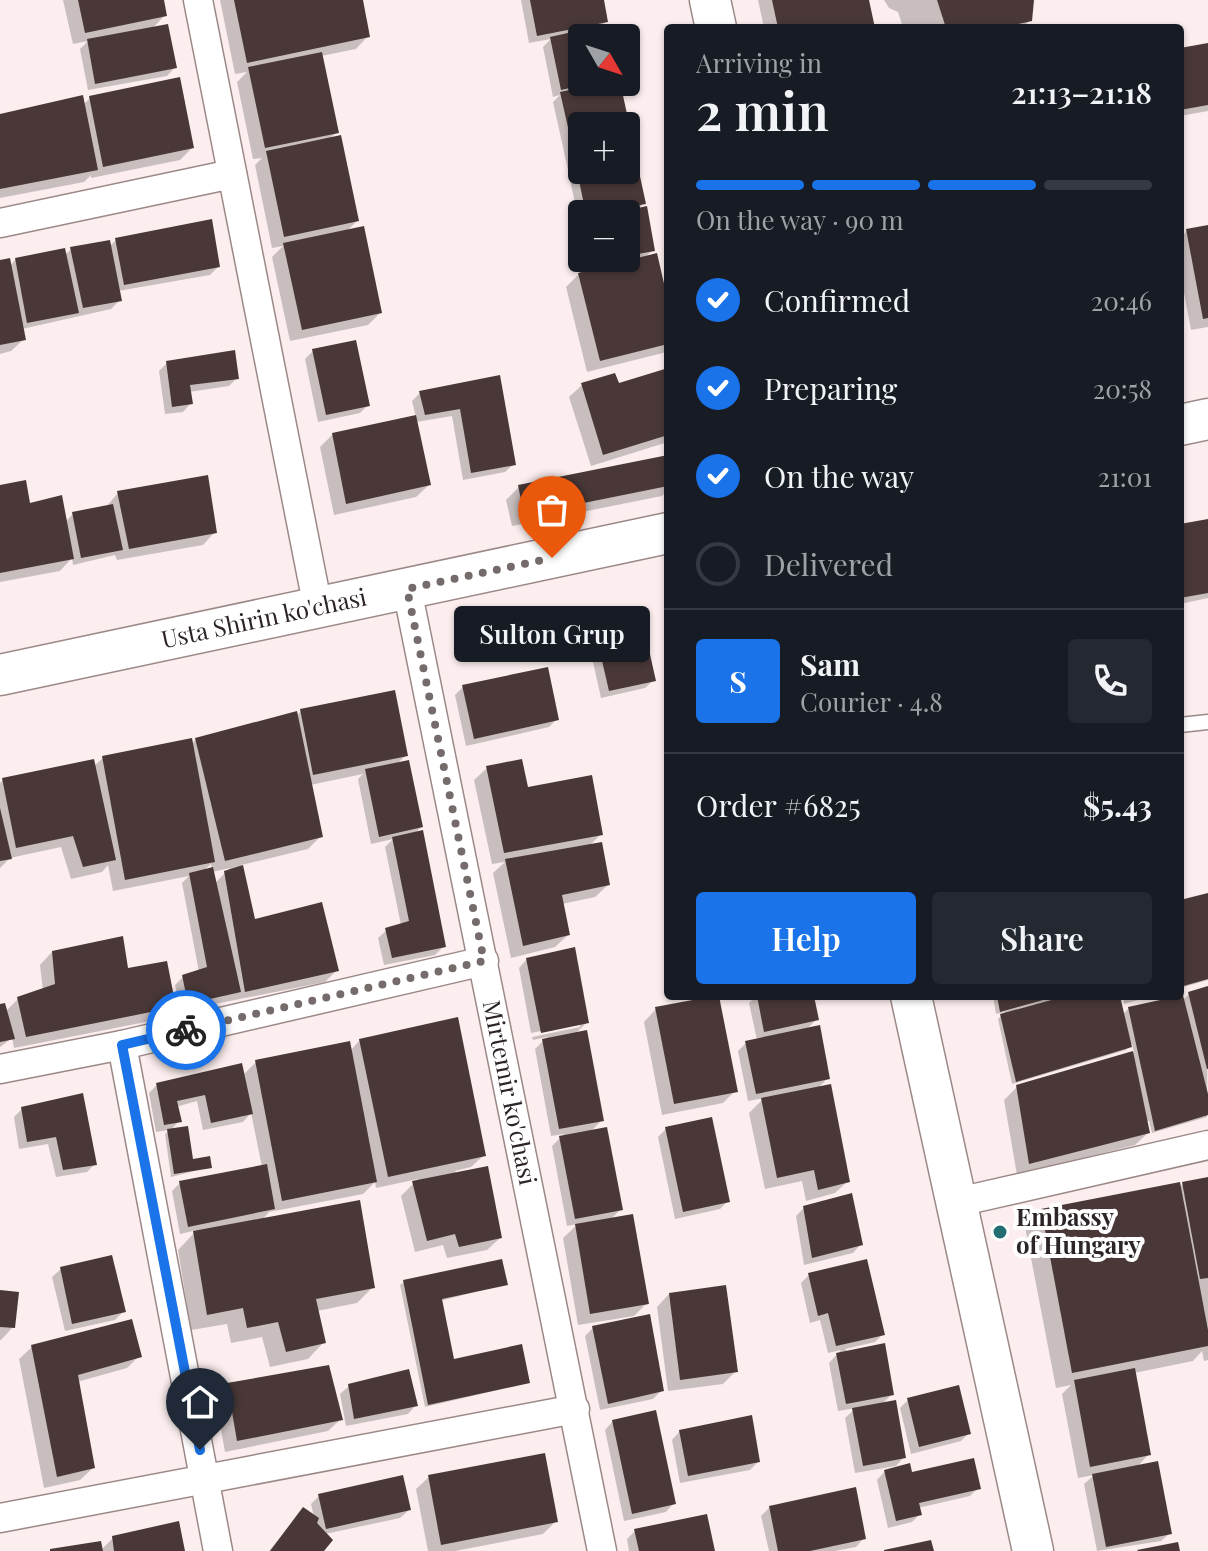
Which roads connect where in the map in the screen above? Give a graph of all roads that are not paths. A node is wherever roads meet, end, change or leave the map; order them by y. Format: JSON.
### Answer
{"nodes":[{"id":1,"x":198,"y":0,"type":"edge"},
{"id":2,"x":710,"y":0,"type":"edge"},
{"id":3,"x":715,"y":24,"type":"edge"},
{"id":4,"x":232,"y":174,"type":"junction"},
{"id":5,"x":0,"y":223,"type":"edge"},
{"id":6,"x":1208,"y":419,"type":"edge"},
{"id":7,"x":1184,"y":424,"type":"edge"},
{"id":8,"x":664,"y":534,"type":"edge"},
{"id":9,"x":407,"y":589,"type":"junction"},
{"id":10,"x":318,"y":608,"type":"junction"},
{"id":11,"x":0,"y":675,"type":"edge"},
{"id":12,"x":1208,"y":722,"type":"edge"},
{"id":13,"x":1184,"y":725,"type":"edge"},
{"id":14,"x":484,"y":961,"type":"junction"},
{"id":15,"x":912,"y":1000,"type":"edge"},
{"id":16,"x":122,"y":1045,"type":"junction"},
{"id":17,"x":0,"y":1069,"type":"edge"},
{"id":18,"x":1208,"y":1145,"type":"edge"},
{"id":19,"x":958,"y":1202,"type":"junction"},
{"id":20,"x":575,"y":1409,"type":"junction"},
{"id":21,"x":206,"y":1482,"type":"junction"},
{"id":22,"x":0,"y":1518,"type":"edge"},
{"id":23,"x":218,"y":1551,"type":"edge"},
{"id":24,"x":602,"y":1551,"type":"edge"},
{"id":25,"x":1033,"y":1551,"type":"edge"}],
"edges":[{"from":1,"to":4,"type":"street"},
{"from":2,"to":3,"type":"main road"},
{"from":4,"to":5,"type":"street"},
{"from":4,"to":10,"type":"street"},
{"from":6,"to":7,"type":"main road"},
{"from":8,"to":9,"type":"main road","name":"Usta Shirin ko'chasi"},
{"from":9,"to":10,"type":"main road","name":"Usta Shirin ko'chasi"},
{"from":9,"to":14,"type":"street","name":"Mirtemir ko'chasi"},
{"from":10,"to":11,"type":"main road","name":"Usta Shirin ko'chasi"},
{"from":12,"to":13,"type":"lane"},
{"from":14,"to":16,"type":"street"},
{"from":14,"to":20,"type":"street","name":"Mirtemir ko'chasi"},
{"from":15,"to":19,"type":"main road"},
{"from":16,"to":17,"type":"street"},
{"from":16,"to":21,"type":"street"},
{"from":18,"to":19,"type":"street"},
{"from":19,"to":25,"type":"main road"},
{"from":20,"to":21,"type":"street"},
{"from":20,"to":24,"type":"street","name":"Mirtemir ko'chasi"},
{"from":21,"to":22,"type":"street"},
{"from":21,"to":23,"type":"street"}]}
